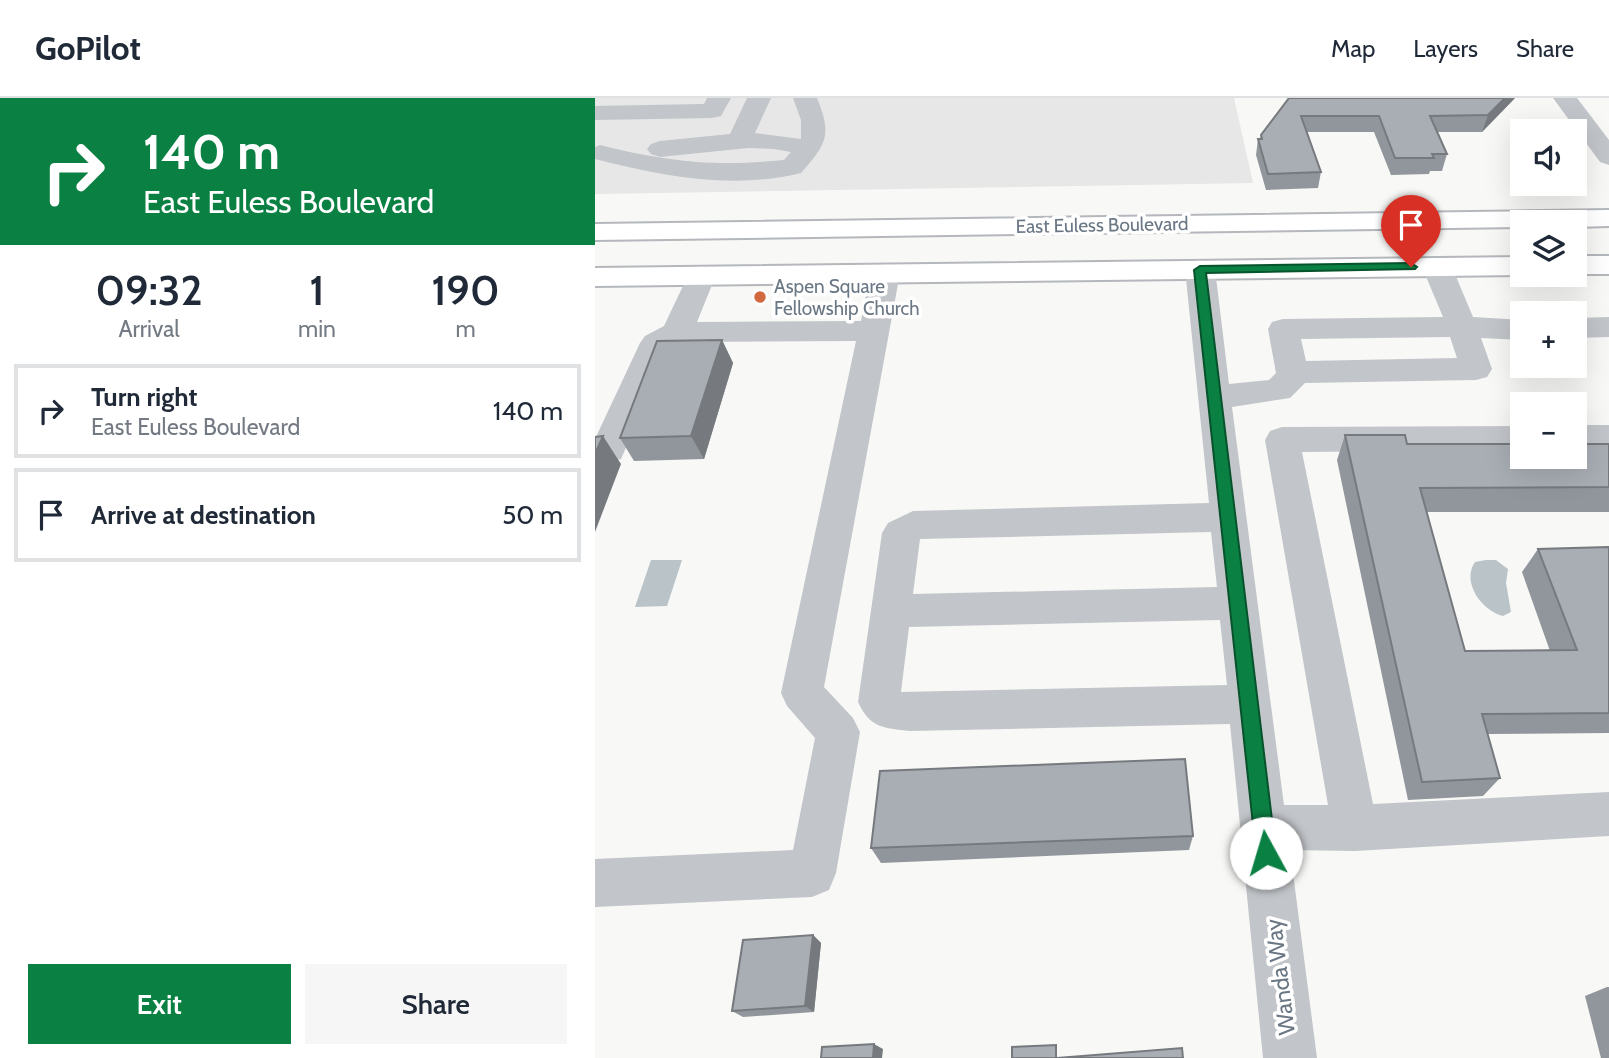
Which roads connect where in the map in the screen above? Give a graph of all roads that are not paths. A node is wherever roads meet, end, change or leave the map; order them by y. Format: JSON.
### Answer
{"nodes":[{"id":1,"x":719,"y":98,"type":"edge"},
{"id":2,"x":759,"y":98,"type":"edge"},
{"id":3,"x":805,"y":98,"type":"edge"},
{"id":4,"x":1565,"y":98,"type":"edge"},
{"id":5,"x":595,"y":113,"type":"edge"},
{"id":6,"x":739,"y":141,"type":"junction"},
{"id":7,"x":808,"y":150,"type":"junction"},
{"id":8,"x":598,"y":153,"type":"edge"},
{"id":9,"x":1609,"y":157,"type":"edge"},
{"id":10,"x":1609,"y":219,"type":"edge"},
{"id":11,"x":595,"y":232,"type":"edge"},
{"id":12,"x":1510,"y":265,"type":"edge"},
{"id":13,"x":1587,"y":265,"type":"edge"},
{"id":14,"x":1609,"y":265,"type":"edge"},
{"id":15,"x":1437,"y":267,"type":"junction"},
{"id":16,"x":1200,"y":270,"type":"junction"},
{"id":17,"x":885,"y":273,"type":"junction"},
{"id":18,"x":701,"y":275,"type":"junction"},
{"id":19,"x":595,"y":277,"type":"edge"},
{"id":20,"x":1462,"y":327,"type":"junction"},
{"id":21,"x":1609,"y":327,"type":"edge"},
{"id":22,"x":1587,"y":328,"type":"edge"},
{"id":23,"x":1510,"y":329,"type":"edge"},
{"id":24,"x":874,"y":331,"type":"junction"},
{"id":25,"x":677,"y":332,"type":"junction"},
{"id":26,"x":1292,"y":372,"type":"junction"},
{"id":27,"x":1214,"y":397,"type":"junction"},
{"id":28,"x":1587,"y":437,"type":"edge"},
{"id":29,"x":1609,"y":437,"type":"edge"},
{"id":30,"x":1510,"y":438,"type":"edge"},
{"id":31,"x":595,"y":452,"type":"edge"},
{"id":32,"x":1227,"y":517,"type":"junction"},
{"id":33,"x":1238,"y":603,"type":"junction"},
{"id":34,"x":891,"y":611,"type":"junction"},
{"id":35,"x":1249,"y":704,"type":"junction"},
{"id":36,"x":1609,"y":814,"type":"edge"},
{"id":37,"x":1263,"y":827,"type":"junction"},
{"id":38,"x":1355,"y":828,"type":"junction"},
{"id":39,"x":595,"y":883,"type":"edge"},
{"id":40,"x":1290,"y":1058,"type":"edge"}],
"edges":[{"from":1,"to":5,"type":"street"},
{"from":2,"to":6,"type":"street"},
{"from":3,"to":7,"type":"street"},
{"from":4,"to":9,"type":"street"},
{"from":6,"to":7,"type":"street"},
{"from":6,"to":8,"type":"street"},
{"from":7,"to":8,"type":"street"},
{"from":10,"to":11,"type":"main road","name":"East Euless Boulevard"},
{"from":12,"to":15,"type":"main road","name":"East Euless Boulevard"},
{"from":13,"to":14,"type":"main road"},
{"from":15,"to":16,"type":"main road","name":"East Euless Boulevard"},
{"from":15,"to":20,"type":"street"},
{"from":16,"to":17,"type":"main road","name":"East Euless Boulevard"},
{"from":16,"to":27,"type":"street","name":"Wanda Way"},
{"from":17,"to":18,"type":"main road","name":"East Euless Boulevard"},
{"from":17,"to":24,"type":"street"},
{"from":18,"to":19,"type":"main road","name":"East Euless Boulevard"},
{"from":18,"to":25,"type":"street"},
{"from":20,"to":23,"type":"street"},
{"from":20,"to":26,"type":"street"},
{"from":20,"to":26,"type":"street"},
{"from":21,"to":22,"type":"street"},
{"from":24,"to":25,"type":"street"},
{"from":24,"to":39,"type":"street"},
{"from":25,"to":31,"type":"street"},
{"from":26,"to":27,"type":"street"},
{"from":27,"to":32,"type":"street","name":"Wanda Way"},
{"from":28,"to":29,"type":"street"},
{"from":30,"to":38,"type":"street"},
{"from":32,"to":33,"type":"street","name":"Wanda Way"},
{"from":32,"to":34,"type":"street"},
{"from":33,"to":34,"type":"street"},
{"from":33,"to":35,"type":"street","name":"Wanda Way"},
{"from":34,"to":35,"type":"street"},
{"from":35,"to":37,"type":"street","name":"Wanda Way"},
{"from":36,"to":38,"type":"street"},
{"from":37,"to":38,"type":"street"},
{"from":37,"to":40,"type":"street","name":"Wanda Way"}]}
